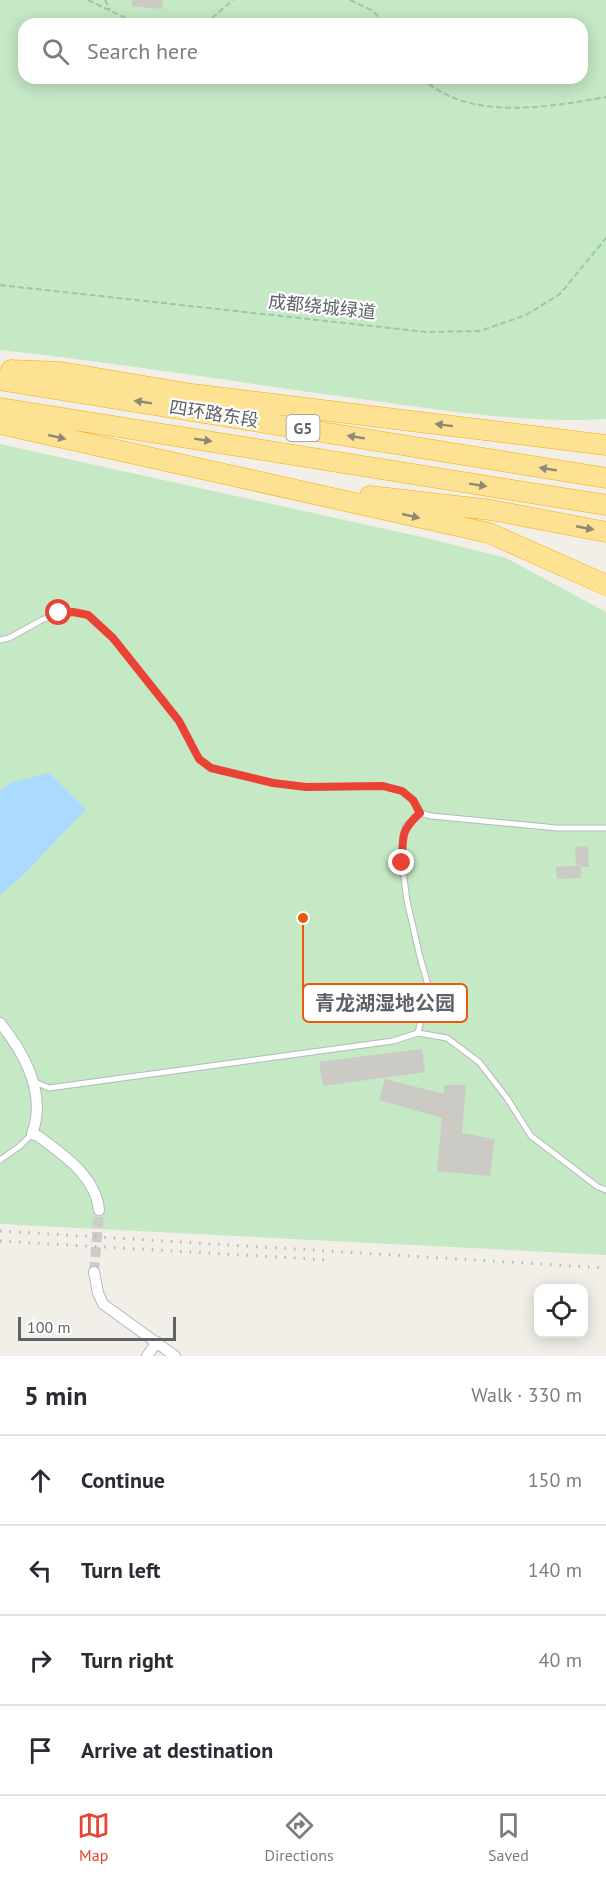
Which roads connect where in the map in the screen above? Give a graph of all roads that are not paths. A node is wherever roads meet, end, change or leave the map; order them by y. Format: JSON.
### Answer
{"nodes":[{"id":1,"x":0,"y":370,"type":"edge"},
{"id":2,"x":0,"y":380,"type":"edge"},
{"id":3,"x":0,"y":408,"type":"edge"},
{"id":4,"x":0,"y":424,"type":"edge"},
{"id":5,"x":498,"y":432,"type":"junction"},
{"id":6,"x":606,"y":433,"type":"edge"},
{"id":7,"x":606,"y":445,"type":"edge"},
{"id":8,"x":606,"y":478,"type":"edge"},
{"id":9,"x":257,"y":482,"type":"junction"},
{"id":10,"x":606,"y":505,"type":"edge"},
{"id":11,"x":606,"y":532,"type":"edge"},
{"id":12,"x":606,"y":585,"type":"edge"},
{"id":13,"x":0,"y":640,"type":"edge"},
{"id":14,"x":420,"y":813,"type":"junction"},
{"id":15,"x":606,"y":828,"type":"edge"},
{"id":16,"x":0,"y":1023,"type":"edge"},
{"id":17,"x":418,"y":1033,"type":"junction"},
{"id":18,"x":35,"y":1082,"type":"junction"},
{"id":19,"x":32,"y":1134,"type":"junction"},
{"id":20,"x":0,"y":1160,"type":"edge"},
{"id":21,"x":606,"y":1190,"type":"edge"},
{"id":22,"x":99,"y":1210,"type":"tunnel mouth"},
{"id":23,"x":94,"y":1272,"type":"tunnel mouth"},
{"id":24,"x":157,"y":1342,"type":"junction"},
{"id":25,"x":147,"y":1356,"type":"edge"},
{"id":26,"x":175,"y":1356,"type":"edge"}],
"edges":[{"from":5,"to":1,"type":"highway","one_way":true},
{"from":8,"to":2,"type":"highway","name":"四环路东段","number":"G5","one_way":true},
{"from":3,"to":10,"type":"highway","name":"四环路东段","number":"G5","one_way":true},
{"from":4,"to":9,"type":"highway","one_way":true},
{"from":5,"to":6,"type":"highway"},
{"from":5,"to":7,"type":"highway"},
{"from":9,"to":11,"type":"highway","one_way":true},
{"from":9,"to":12,"type":"highway","one_way":true},
{"from":13,"to":14,"type":"lane"},
{"from":14,"to":15,"type":"lane"},
{"from":14,"to":17,"type":"lane"},
{"from":16,"to":18,"type":"street"},
{"from":17,"to":18,"type":"lane"},
{"from":17,"to":21,"type":"lane"},
{"from":18,"to":19,"type":"street"},
{"from":19,"to":20,"type":"lane"},
{"from":19,"to":22,"type":"street"},
{"from":23,"to":24,"type":"street"},
{"from":24,"to":25,"type":"street"},
{"from":24,"to":26,"type":"street"}]}
